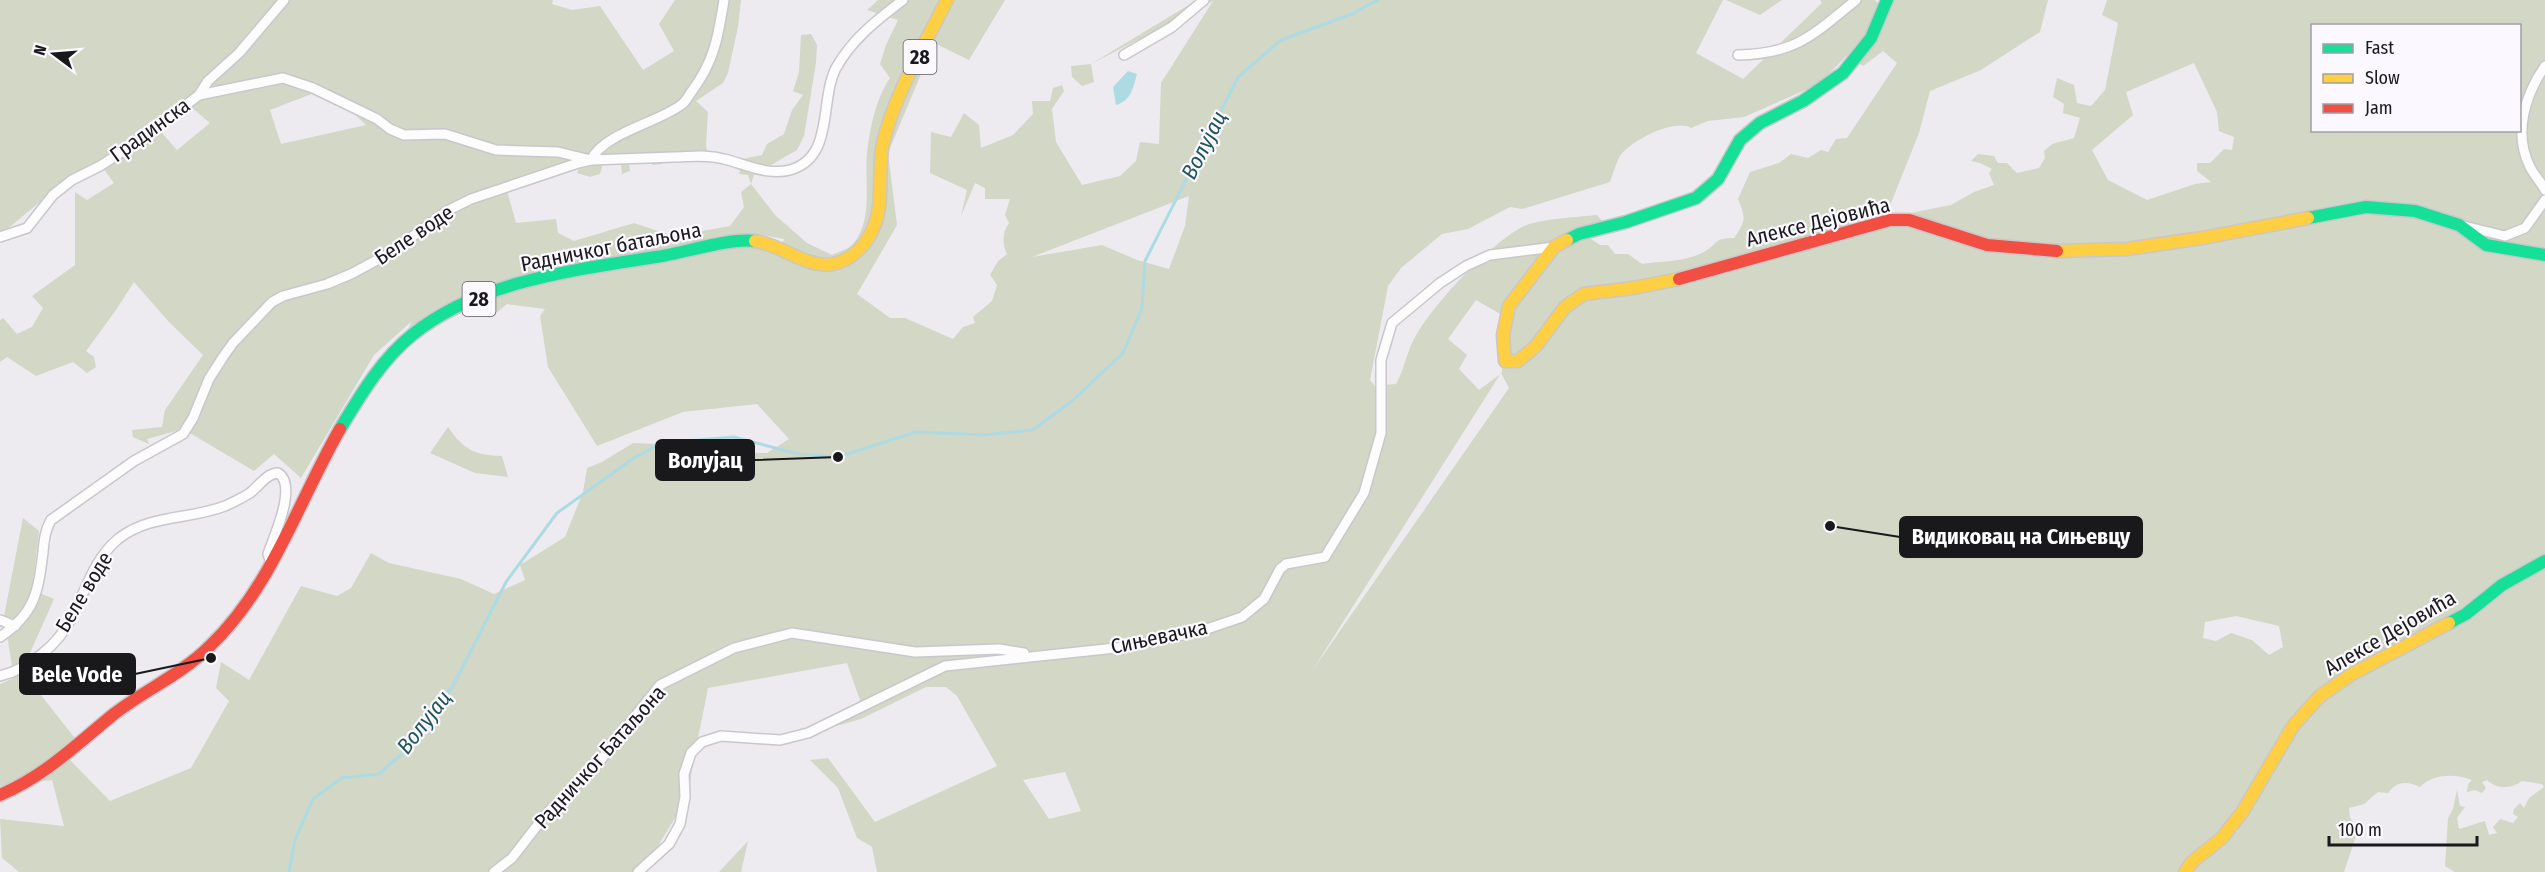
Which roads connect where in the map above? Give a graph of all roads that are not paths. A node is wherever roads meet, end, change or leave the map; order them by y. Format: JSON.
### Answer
{"nodes":[{"id":1,"x":284,"y":0,"type":"edge"},
{"id":2,"x":724,"y":0,"type":"edge"},
{"id":3,"x":903,"y":0,"type":"edge"},
{"id":4,"x":947,"y":0,"type":"edge"},
{"id":5,"x":1204,"y":0,"type":"edge"},
{"id":6,"x":1856,"y":0,"type":"edge"},
{"id":7,"x":1887,"y":0,"type":"edge"},
{"id":8,"x":1124,"y":55,"type":"dead end"},
{"id":9,"x":1738,"y":55,"type":"dead end"},
{"id":10,"x":2545,"y":66,"type":"edge"},
{"id":11,"x":199,"y":95,"type":"junction"},
{"id":12,"x":591,"y":160,"type":"junction"},
{"id":13,"x":2545,"y":190,"type":"edge"},
{"id":14,"x":2545,"y":200,"type":"edge"},
{"id":15,"x":2459,"y":225,"type":"junction"},
{"id":16,"x":0,"y":237,"type":"edge"},
{"id":17,"x":1554,"y":246,"type":"junction"},
{"id":18,"x":2545,"y":255,"type":"edge"},
{"id":19,"x":2545,"y":561,"type":"edge"},
{"id":20,"x":271,"y":563,"type":"junction"},
{"id":21,"x":0,"y":620,"type":"edge"},
{"id":22,"x":15,"y":626,"type":"junction"},
{"id":23,"x":0,"y":637,"type":"edge"},
{"id":24,"x":1035,"y":655,"type":"junction"},
{"id":25,"x":0,"y":676,"type":"edge"},
{"id":26,"x":0,"y":795,"type":"edge"},
{"id":27,"x":494,"y":872,"type":"edge"},
{"id":28,"x":638,"y":872,"type":"edge"},
{"id":29,"x":2185,"y":872,"type":"edge"}],
"edges":[{"from":1,"to":11,"type":"street","name":"Градинска"},
{"from":2,"to":12,"type":"street"},
{"from":3,"to":12,"type":"street","name":"Беле воде"},
{"from":4,"to":20,"type":"street","name":"Радничког батаљона","number":"28"},
{"from":5,"to":8,"type":"street"},
{"from":6,"to":9,"type":"street"},
{"from":7,"to":17,"type":"street","name":"Алексе Дејовића"},
{"from":10,"to":13,"type":"street"},
{"from":11,"to":12,"type":"street"},
{"from":11,"to":16,"type":"street","name":"Градинска"},
{"from":12,"to":22,"type":"street","name":"Беле воде"},
{"from":14,"to":15,"type":"street"},
{"from":15,"to":17,"type":"street","name":"Алексе Дејовића"},
{"from":15,"to":18,"type":"street","name":"Алексе Дејовића"},
{"from":17,"to":24,"type":"street","name":"Сињевачка"},
{"from":19,"to":29,"type":"street","name":"Алексе Дејовића"},
{"from":20,"to":25,"type":"street","name":"Беле воде"},
{"from":20,"to":26,"type":"street","name":"Радничког батаљона","number":"28"},
{"from":21,"to":22,"type":"street"},
{"from":22,"to":23,"type":"street","name":"Беле воде"},
{"from":24,"to":27,"type":"street","name":"Радничког Батаљона"},
{"from":24,"to":28,"type":"street","name":"Сињевачка"}]}
